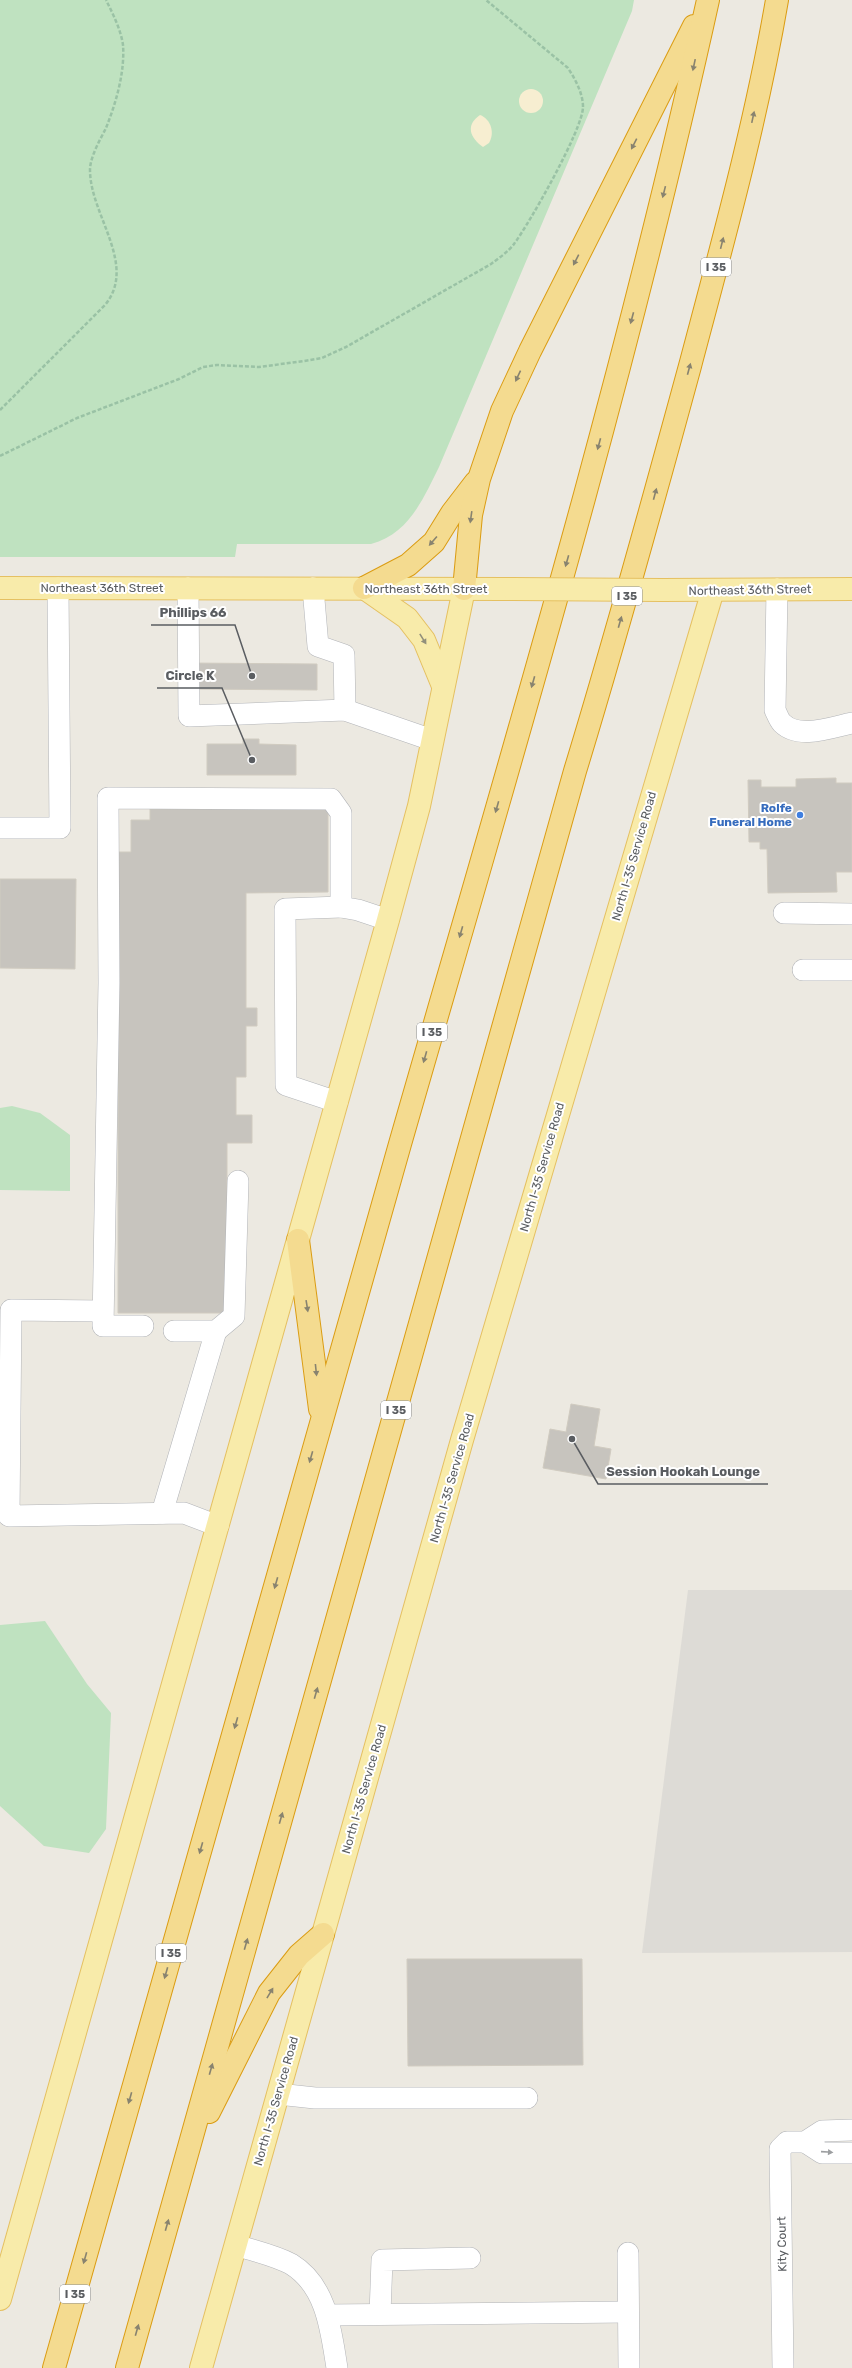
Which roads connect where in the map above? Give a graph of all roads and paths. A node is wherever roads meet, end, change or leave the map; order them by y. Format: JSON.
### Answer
{"nodes":[{"id":1,"x":106,"y":0,"type":"edge"},
{"id":2,"x":486,"y":0,"type":"edge"},
{"id":3,"x":708,"y":0,"type":"edge"},
{"id":4,"x":778,"y":0,"type":"edge"},
{"id":5,"x":0,"y":410,"type":"edge"},
{"id":6,"x":0,"y":456,"type":"edge"},
{"id":7,"x":479,"y":479,"type":"junction"},
{"id":8,"x":0,"y":588,"type":"edge"},
{"id":9,"x":58,"y":588,"type":"junction"},
{"id":10,"x":188,"y":588,"type":"junction"},
{"id":11,"x":313,"y":588,"type":"junction"},
{"id":12,"x":364,"y":588,"type":"junction"},
{"id":13,"x":852,"y":588,"type":"edge"},
{"id":14,"x":464,"y":589,"type":"junction"},
{"id":15,"x":777,"y":589,"type":"junction"},
{"id":16,"x":713,"y":590,"type":"junction"},
{"id":17,"x":443,"y":686,"type":"junction"},
{"id":18,"x":345,"y":710,"type":"junction"},
{"id":19,"x":852,"y":724,"type":"edge"},
{"id":20,"x":432,"y":740,"type":"junction"},
{"id":21,"x":0,"y":828,"type":"edge"},
{"id":22,"x":341,"y":907,"type":"junction"},
{"id":23,"x":784,"y":913,"type":"dead end"},
{"id":24,"x":852,"y":914,"type":"edge"},
{"id":25,"x":388,"y":920,"type":"junction"},
{"id":26,"x":803,"y":970,"type":"dead end"},
{"id":27,"x":852,"y":970,"type":"edge"},
{"id":28,"x":337,"y":1102,"type":"junction"},
{"id":29,"x":238,"y":1181,"type":"dead end"},
{"id":30,"x":298,"y":1240,"type":"junction"},
{"id":31,"x":6,"y":1310,"type":"edge"},
{"id":32,"x":102,"y":1311,"type":"junction"},
{"id":33,"x":144,"y":1326,"type":"dead end"},
{"id":34,"x":174,"y":1331,"type":"dead end"},
{"id":35,"x":216,"y":1331,"type":"junction"},
{"id":36,"x":321,"y":1420,"type":"junction"},
{"id":37,"x":162,"y":1513,"type":"junction"},
{"id":38,"x":4,"y":1516,"type":"edge"},
{"id":39,"x":218,"y":1526,"type":"junction"},
{"id":40,"x":323,"y":1934,"type":"junction"},
{"id":41,"x":278,"y":2094,"type":"junction"},
{"id":42,"x":527,"y":2098,"type":"dead end"},
{"id":43,"x":852,"y":2130,"type":"edge"},
{"id":44,"x":806,"y":2142,"type":"junction"},
{"id":45,"x":852,"y":2153,"type":"edge"},
{"id":46,"x":185,"y":2160,"type":"junction"},
{"id":47,"x":236,"y":2245,"type":"junction"},
{"id":48,"x":628,"y":2253,"type":"dead end"},
{"id":49,"x":470,"y":2258,"type":"dead end"},
{"id":50,"x":0,"y":2299,"type":"edge"},
{"id":51,"x":628,"y":2312,"type":"junction"},
{"id":52,"x":380,"y":2314,"type":"junction"},
{"id":53,"x":327,"y":2315,"type":"junction"},
{"id":54,"x":54,"y":2368,"type":"edge"},
{"id":55,"x":127,"y":2368,"type":"edge"},
{"id":56,"x":201,"y":2368,"type":"edge"},
{"id":57,"x":337,"y":2368,"type":"edge"},
{"id":58,"x":629,"y":2368,"type":"edge"},
{"id":59,"x":783,"y":2368,"type":"edge"}],
"edges":[{"from":1,"to":5,"type":"path"},
{"from":2,"to":6,"type":"path"},
{"from":3,"to":7,"type":"highway","one_way":true},
{"from":3,"to":36,"type":"highway","number":"I 35","one_way":true},
{"from":46,"to":4,"type":"highway","number":"I 35","one_way":true},
{"from":7,"to":12,"type":"highway","one_way":true},
{"from":7,"to":14,"type":"highway","one_way":true},
{"from":8,"to":9,"type":"main road","name":"Northeast 36th Street"},
{"from":9,"to":10,"type":"main road","name":"Northeast 36th Street"},
{"from":9,"to":21,"type":"street"},
{"from":10,"to":11,"type":"main road","name":"Northeast 36th Street"},
{"from":10,"to":18,"type":"street"},
{"from":11,"to":12,"type":"main road","name":"Northeast 36th Street"},
{"from":11,"to":18,"type":"street"},
{"from":12,"to":14,"type":"main road","name":"Northeast 36th Street"},
{"from":12,"to":17,"type":"main road","one_way":true},
{"from":13,"to":15,"type":"main road","name":"Northeast 36th Street"},
{"from":14,"to":16,"type":"main road","name":"Northeast 36th Street","bridge":true},
{"from":14,"to":17,"type":"main road"},
{"from":15,"to":16,"type":"main road","name":"Northeast 36th Street"},
{"from":15,"to":19,"type":"street"},
{"from":16,"to":40,"type":"main road","name":"North I-35 Service Road"},
{"from":17,"to":20,"type":"main road"},
{"from":18,"to":20,"type":"street"},
{"from":20,"to":25,"type":"main road"},
{"from":22,"to":25,"type":"street"},
{"from":22,"to":28,"type":"street"},
{"from":22,"to":32,"type":"street"},
{"from":23,"to":24,"type":"street"},
{"from":25,"to":28,"type":"main road"},
{"from":26,"to":27,"type":"street"},
{"from":28,"to":30,"type":"main road"},
{"from":29,"to":35,"type":"street"},
{"from":30,"to":36,"type":"highway","one_way":true},
{"from":30,"to":39,"type":"main road"},
{"from":31,"to":32,"type":"street"},
{"from":31,"to":38,"type":"street"},
{"from":32,"to":33,"type":"street"},
{"from":34,"to":35,"type":"street"},
{"from":35,"to":37,"type":"street"},
{"from":36,"to":54,"type":"highway","number":"I 35","one_way":true},
{"from":37,"to":38,"type":"street"},
{"from":37,"to":39,"type":"street"},
{"from":39,"to":50,"type":"main road"},
{"from":40,"to":41,"type":"main road","name":"North I-35 Service Road"},
{"from":46,"to":40,"type":"highway","one_way":true},
{"from":41,"to":42,"type":"street"},
{"from":41,"to":47,"type":"main road","name":"North I-35 Service Road"},
{"from":43,"to":44,"type":"street"},
{"from":44,"to":45,"type":"street","one_way":true},
{"from":44,"to":59,"type":"street","name":"Kity Court"},
{"from":55,"to":46,"type":"highway","number":"I 35","one_way":true},
{"from":47,"to":53,"type":"street"},
{"from":47,"to":56,"type":"main road","name":"North I-35 Service Road"},
{"from":48,"to":51,"type":"street"},
{"from":49,"to":52,"type":"street"},
{"from":51,"to":52,"type":"street"},
{"from":51,"to":58,"type":"street"},
{"from":52,"to":53,"type":"street"},
{"from":53,"to":57,"type":"street"}]}
